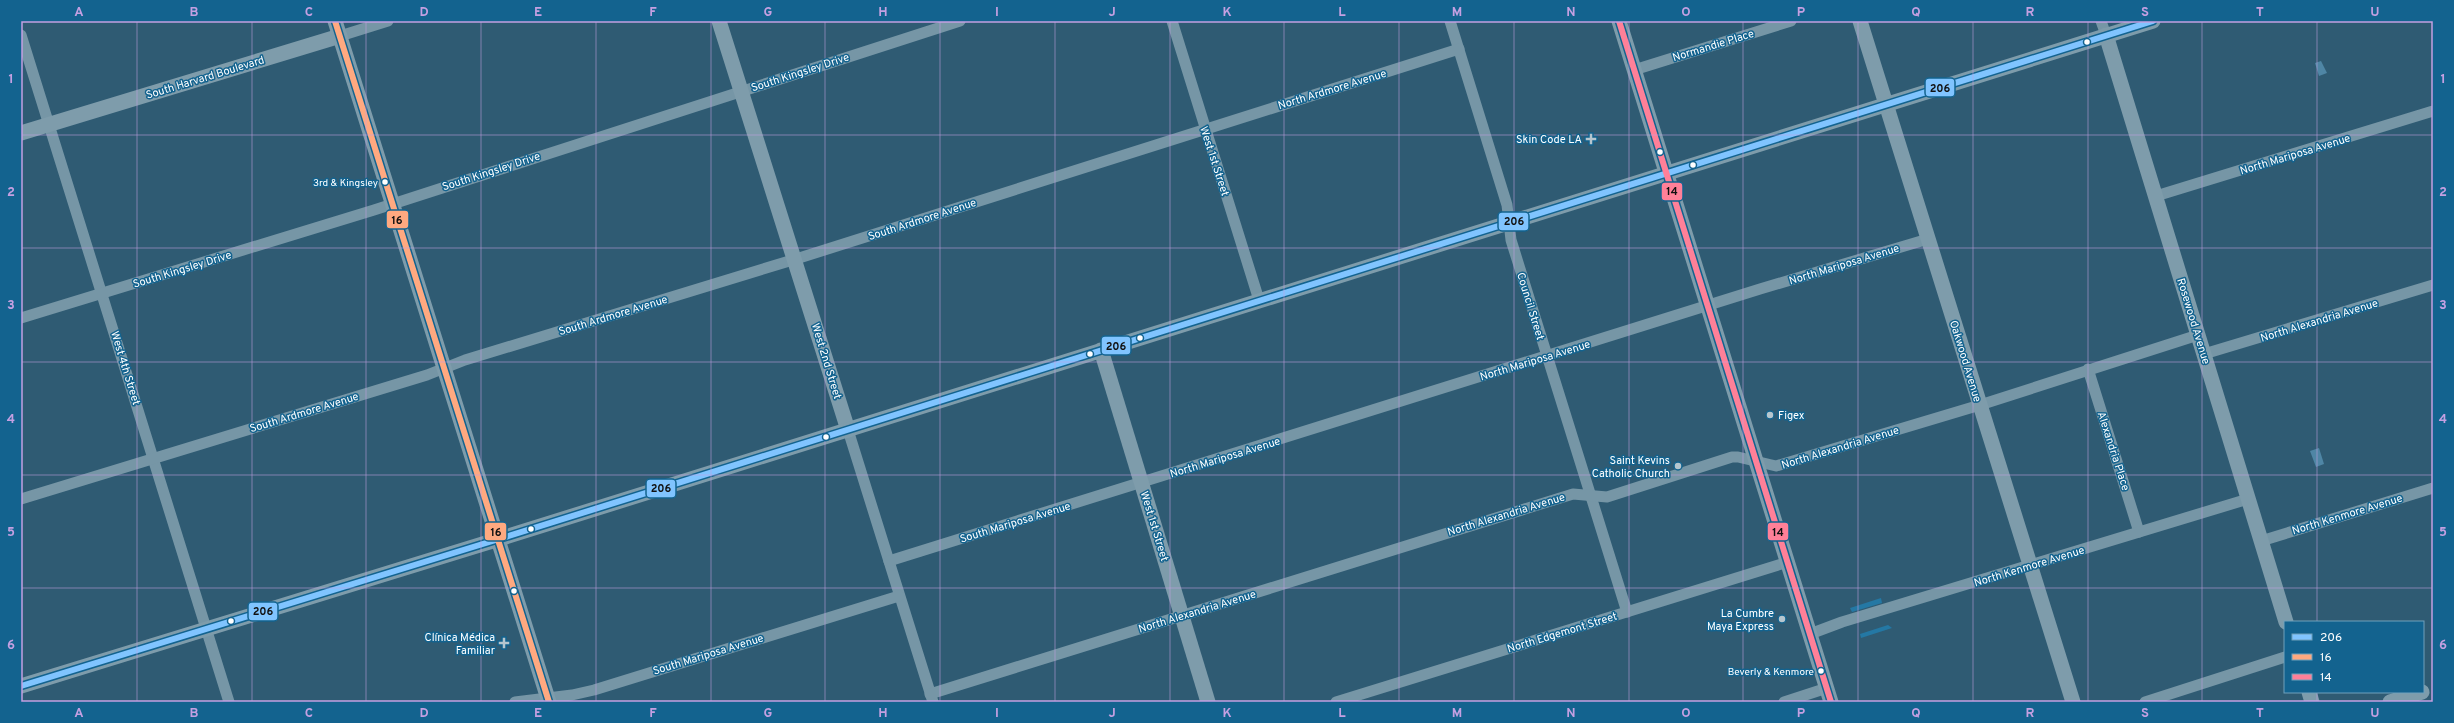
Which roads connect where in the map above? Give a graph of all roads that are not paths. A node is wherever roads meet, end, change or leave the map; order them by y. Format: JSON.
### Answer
{"nodes":[{"id":1,"x":335,"y":21,"type":"edge"},
{"id":2,"x":388,"y":21,"type":"edge"},
{"id":3,"x":719,"y":21,"type":"edge"},
{"id":4,"x":960,"y":21,"type":"edge"},
{"id":5,"x":1172,"y":21,"type":"edge"},
{"id":6,"x":1619,"y":21,"type":"edge"},
{"id":7,"x":1792,"y":21,"type":"edge"},
{"id":8,"x":1860,"y":21,"type":"edge"},
{"id":9,"x":2153,"y":21,"type":"edge"},
{"id":10,"x":1452,"y":22,"type":"edge"},
{"id":11,"x":2104,"y":28,"type":"edge"},
{"id":12,"x":21,"y":35,"type":"edge"},
{"id":13,"x":340,"y":36,"type":"junction"},
{"id":14,"x":1459,"y":49,"type":"junction"},
{"id":15,"x":1634,"y":70,"type":"junction"},
{"id":16,"x":741,"y":90,"type":"junction"},
{"id":17,"x":1887,"y":105,"type":"junction"},
{"id":18,"x":2433,"y":111,"type":"edge"},
{"id":19,"x":49,"y":124,"type":"junction"},
{"id":20,"x":1205,"y":129,"type":"junction"},
{"id":21,"x":21,"y":133,"type":"edge"},
{"id":22,"x":1667,"y":173,"type":"junction"},
{"id":23,"x":2156,"y":196,"type":"junction"},
{"id":24,"x":392,"y":202,"type":"junction"},
{"id":25,"x":1509,"y":223,"type":"junction"},
{"id":26,"x":1928,"y":239,"type":"junction"},
{"id":27,"x":796,"y":259,"type":"junction"},
{"id":28,"x":2433,"y":285,"type":"edge"},
{"id":29,"x":103,"y":293,"type":"junction"},
{"id":30,"x":1258,"y":300,"type":"junction"},
{"id":31,"x":1708,"y":306,"type":"junction"},
{"id":32,"x":21,"y":318,"type":"edge"},
{"id":33,"x":2198,"y":335,"type":"junction"},
{"id":34,"x":1101,"y":350,"type":"junction"},
{"id":35,"x":2204,"y":354,"type":"junction"},
{"id":36,"x":1547,"y":356,"type":"junction"},
{"id":37,"x":444,"y":368,"type":"junction"},
{"id":38,"x":2088,"y":369,"type":"junction"},
{"id":39,"x":1980,"y":405,"type":"junction"},
{"id":40,"x":848,"y":430,"type":"junction"},
{"id":41,"x":153,"y":458,"type":"junction"},
{"id":42,"x":1757,"y":461,"type":"junction"},
{"id":43,"x":1142,"y":483,"type":"junction"},
{"id":44,"x":2433,"y":488,"type":"edge"},
{"id":45,"x":1591,"y":497,"type":"junction"},
{"id":46,"x":2248,"y":498,"type":"junction"},
{"id":47,"x":21,"y":499,"type":"edge"},
{"id":48,"x":2139,"y":532,"type":"junction"},
{"id":49,"x":498,"y":539,"type":"junction"},
{"id":50,"x":2261,"y":540,"type":"junction"},
{"id":51,"x":889,"y":561,"type":"junction"},
{"id":52,"x":1788,"y":562,"type":"junction"},
{"id":53,"x":2031,"y":566,"type":"junction"},
{"id":54,"x":900,"y":596,"type":"junction"},
{"id":55,"x":1627,"y":612,"type":"junction"},
{"id":56,"x":1183,"y":616,"type":"junction"},
{"id":57,"x":2286,"y":621,"type":"edge"},
{"id":58,"x":206,"y":627,"type":"junction"},
{"id":59,"x":1810,"y":634,"type":"junction"},
{"id":60,"x":2284,"y":657,"type":"edge"},
{"id":61,"x":21,"y":686,"type":"edge"},
{"id":62,"x":2420,"y":693,"type":"edge"},
{"id":63,"x":1829,"y":695,"type":"edge"},
{"id":64,"x":932,"y":698,"type":"edge"},
{"id":65,"x":549,"y":700,"type":"edge"},
{"id":66,"x":229,"y":702,"type":"edge"},
{"id":67,"x":515,"y":702,"type":"edge"},
{"id":68,"x":1208,"y":702,"type":"edge"},
{"id":69,"x":1336,"y":702,"type":"edge"},
{"id":70,"x":1784,"y":702,"type":"edge"},
{"id":71,"x":2073,"y":702,"type":"edge"},
{"id":72,"x":2144,"y":702,"type":"edge"},
{"id":73,"x":2390,"y":702,"type":"edge"}],
"edges":[{"from":1,"to":13,"type":"main road"},
{"from":2,"to":13,"type":"street","name":"South Harvard Boulevard"},
{"from":3,"to":16,"type":"main road","name":"West 2nd Street"},
{"from":4,"to":16,"type":"street","name":"South Kingsley Drive"},
{"from":5,"to":20,"type":"street","name":"West 1st Street"},
{"from":6,"to":15,"type":"main road"},
{"from":7,"to":15,"type":"street","name":"Normandie Place"},
{"from":8,"to":17,"type":"main road","name":"Oakwood Avenue"},
{"from":9,"to":11,"type":"main road"},
{"from":10,"to":14,"type":"street","name":"Council Street"},
{"from":11,"to":17,"type":"main road"},
{"from":11,"to":23,"type":"main road","name":"Rosewood Avenue"},
{"from":12,"to":19,"type":"street","name":"West 4th Street"},
{"from":13,"to":19,"type":"main road","name":"South Harvard Boulevard"},
{"from":13,"to":24,"type":"main road"},
{"from":14,"to":20,"type":"street","name":"North Ardmore Avenue"},
{"from":14,"to":25,"type":"street","name":"Council Street"},
{"from":15,"to":22,"type":"main road"},
{"from":16,"to":24,"type":"street","name":"South Kingsley Drive"},
{"from":16,"to":27,"type":"main road","name":"West 2nd Street"},
{"from":17,"to":22,"type":"main road"},
{"from":17,"to":26,"type":"main road","name":"Oakwood Avenue"},
{"from":18,"to":23,"type":"street","name":"North Mariposa Avenue"},
{"from":19,"to":21,"type":"main road","name":"South Harvard Boulevard"},
{"from":19,"to":29,"type":"street","name":"West 4th Street"},
{"from":20,"to":27,"type":"street","name":"South Ardmore Avenue"},
{"from":20,"to":30,"type":"street","name":"West 1st Street"},
{"from":22,"to":25,"type":"main road"},
{"from":22,"to":31,"type":"main road"},
{"from":23,"to":33,"type":"main road","name":"Rosewood Avenue"},
{"from":24,"to":29,"type":"street","name":"South Kingsley Drive"},
{"from":24,"to":37,"type":"main road"},
{"from":25,"to":30,"type":"main road"},
{"from":25,"to":36,"type":"street","name":"Council Street"},
{"from":26,"to":31,"type":"street","name":"North Mariposa Avenue"},
{"from":26,"to":39,"type":"main road","name":"Oakwood Avenue"},
{"from":27,"to":37,"type":"street","name":"South Ardmore Avenue"},
{"from":27,"to":40,"type":"main road","name":"West 2nd Street"},
{"from":28,"to":35,"type":"street","name":"North Alexandria Avenue"},
{"from":29,"to":32,"type":"street","name":"South Kingsley Drive"},
{"from":29,"to":41,"type":"street","name":"West 4th Street"},
{"from":30,"to":34,"type":"main road"},
{"from":31,"to":36,"type":"street","name":"North Mariposa Avenue"},
{"from":31,"to":42,"type":"main road"},
{"from":33,"to":35,"type":"main road","name":"Rosewood Avenue"},
{"from":33,"to":38,"type":"street","name":"North Alexandria Avenue"},
{"from":34,"to":40,"type":"main road"},
{"from":34,"to":43,"type":"main road","name":"West 1st Street"},
{"from":35,"to":46,"type":"main road","name":"Rosewood Avenue"},
{"from":36,"to":43,"type":"street","name":"North Mariposa Avenue"},
{"from":36,"to":45,"type":"street","name":"Council Street"},
{"from":37,"to":41,"type":"street","name":"South Ardmore Avenue"},
{"from":37,"to":49,"type":"main road"},
{"from":38,"to":39,"type":"street","name":"North Alexandria Avenue"},
{"from":38,"to":48,"type":"street","name":"Alexandria Place"},
{"from":39,"to":42,"type":"street","name":"North Alexandria Avenue"},
{"from":39,"to":53,"type":"main road","name":"Oakwood Avenue"},
{"from":40,"to":49,"type":"main road"},
{"from":40,"to":51,"type":"street","name":"West 2nd Street"},
{"from":41,"to":47,"type":"street","name":"South Ardmore Avenue"},
{"from":41,"to":58,"type":"street","name":"West 4th Street"},
{"from":42,"to":45,"type":"street","name":"North Alexandria Avenue"},
{"from":42,"to":52,"type":"main road"},
{"from":43,"to":51,"type":"street","name":"South Mariposa Avenue"},
{"from":43,"to":56,"type":"main road","name":"West 1st Street"},
{"from":44,"to":50,"type":"street","name":"North Kenmore Avenue"},
{"from":45,"to":55,"type":"street","name":"Council Street"},
{"from":45,"to":56,"type":"street","name":"North Alexandria Avenue"},
{"from":46,"to":48,"type":"street","name":"North Kenmore Avenue"},
{"from":46,"to":50,"type":"main road","name":"Rosewood Avenue"},
{"from":48,"to":53,"type":"street","name":"North Kenmore Avenue"},
{"from":49,"to":58,"type":"main road"},
{"from":49,"to":65,"type":"main road"},
{"from":50,"to":57,"type":"main road","name":"Rosewood Avenue"},
{"from":51,"to":54,"type":"street","name":"West 2nd Street"},
{"from":52,"to":55,"type":"street","name":"North Edgemont Street"},
{"from":52,"to":59,"type":"main road"},
{"from":53,"to":59,"type":"street","name":"North Kenmore Avenue"},
{"from":53,"to":71,"type":"main road","name":"Oakwood Avenue"},
{"from":54,"to":64,"type":"street","name":"West 2nd Street"},
{"from":54,"to":65,"type":"street","name":"South Mariposa Avenue"},
{"from":55,"to":69,"type":"street","name":"North Edgemont Street"},
{"from":56,"to":64,"type":"street","name":"North Alexandria Avenue"},
{"from":56,"to":68,"type":"main road","name":"West 1st Street"},
{"from":58,"to":61,"type":"main road"},
{"from":58,"to":66,"type":"street","name":"West 4th Street"},
{"from":59,"to":63,"type":"main road"},
{"from":60,"to":72,"type":"street"},
{"from":62,"to":73,"type":"main road"},
{"from":63,"to":70,"type":"street"},
{"from":65,"to":67,"type":"street","name":"South Mariposa Avenue"}]}
